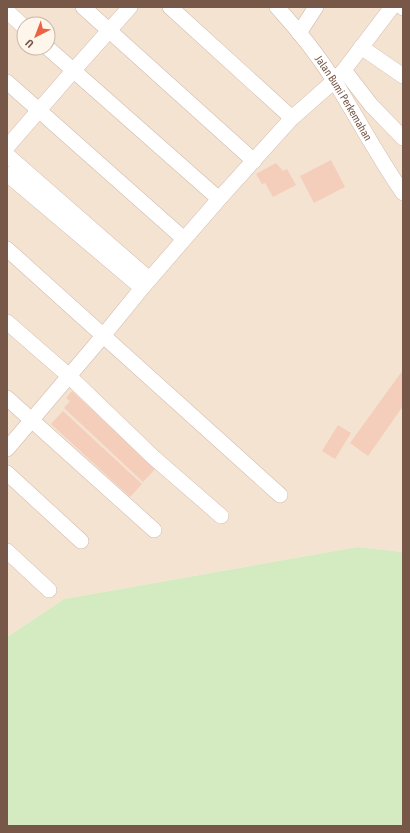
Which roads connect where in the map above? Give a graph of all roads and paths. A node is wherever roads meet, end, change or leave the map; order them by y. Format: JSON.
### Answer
{"nodes":[{"id":1,"x":83,"y":7,"type":"edge"},
{"id":2,"x":130,"y":7,"type":"edge"},
{"id":3,"x":170,"y":7,"type":"edge"},
{"id":4,"x":277,"y":7,"type":"edge"},
{"id":5,"x":316,"y":7,"type":"edge"},
{"id":6,"x":392,"y":7,"type":"edge"},
{"id":7,"x":7,"y":11,"type":"edge"},
{"id":8,"x":16,"y":19,"type":"edge"},
{"id":9,"x":109,"y":31,"type":"junction"},
{"id":10,"x":299,"y":33,"type":"junction"},
{"id":11,"x":361,"y":47,"type":"junction"},
{"id":12,"x":56,"y":55,"type":"edge"},
{"id":13,"x":73,"y":71,"type":"junction"},
{"id":14,"x":339,"y":76,"type":"junction"},
{"id":15,"x":403,"y":76,"type":"edge"},
{"id":16,"x":7,"y":82,"type":"edge"},
{"id":17,"x":39,"y":110,"type":"junction"},
{"id":18,"x":292,"y":118,"type":"junction"},
{"id":19,"x":403,"y":138,"type":"edge"},
{"id":20,"x":7,"y":147,"type":"edge"},
{"id":21,"x":7,"y":155,"type":"edge"},
{"id":22,"x":254,"y":161,"type":"junction"},
{"id":23,"x":7,"y":174,"type":"edge"},
{"id":24,"x":403,"y":193,"type":"edge"},
{"id":25,"x":219,"y":199,"type":"junction"},
{"id":26,"x":184,"y":239,"type":"junction"},
{"id":27,"x":7,"y":249,"type":"edge"},
{"id":28,"x":146,"y":284,"type":"junction"},
{"id":29,"x":7,"y":322,"type":"edge"},
{"id":30,"x":103,"y":336,"type":"junction"},
{"id":31,"x":69,"y":376,"type":"junction"},
{"id":32,"x":7,"y":398,"type":"edge"},
{"id":33,"x":32,"y":420,"type":"junction"},
{"id":34,"x":7,"y":448,"type":"edge"},
{"id":35,"x":7,"y":473,"type":"edge"},
{"id":36,"x":280,"y":495,"type":"dead end"},
{"id":37,"x":221,"y":516,"type":"dead end"},
{"id":38,"x":154,"y":530,"type":"dead end"},
{"id":39,"x":81,"y":541,"type":"dead end"},
{"id":40,"x":7,"y":551,"type":"edge"},
{"id":41,"x":49,"y":590,"type":"dead end"}],
"edges":[{"from":1,"to":9,"type":"street"},
{"from":2,"to":9,"type":"street"},
{"from":3,"to":18,"type":"street"},
{"from":4,"to":10,"type":"street","name":"Jalan Bumi Perkemahan"},
{"from":5,"to":10,"type":"street"},
{"from":6,"to":11,"type":"street"},
{"from":7,"to":8,"type":"street"},
{"from":9,"to":13,"type":"street"},
{"from":9,"to":22,"type":"street"},
{"from":10,"to":14,"type":"street","name":"Jalan Bumi Perkemahan"},
{"from":11,"to":14,"type":"street"},
{"from":11,"to":15,"type":"street"},
{"from":12,"to":13,"type":"street"},
{"from":13,"to":17,"type":"street"},
{"from":13,"to":25,"type":"street"},
{"from":14,"to":18,"type":"street"},
{"from":14,"to":19,"type":"street"},
{"from":14,"to":24,"type":"street","name":"Jalan Bumi Perkemahan"},
{"from":16,"to":17,"type":"street"},
{"from":17,"to":20,"type":"street"},
{"from":17,"to":26,"type":"street"},
{"from":18,"to":22,"type":"street"},
{"from":21,"to":28,"type":"street"},
{"from":22,"to":25,"type":"street"},
{"from":23,"to":28,"type":"street"},
{"from":25,"to":26,"type":"street"},
{"from":26,"to":28,"type":"street"},
{"from":27,"to":30,"type":"street"},
{"from":28,"to":30,"type":"street"},
{"from":29,"to":31,"type":"street"},
{"from":30,"to":31,"type":"street"},
{"from":30,"to":36,"type":"street"},
{"from":31,"to":33,"type":"street"},
{"from":31,"to":37,"type":"street"},
{"from":32,"to":33,"type":"street"},
{"from":33,"to":34,"type":"street"},
{"from":33,"to":38,"type":"street"},
{"from":35,"to":39,"type":"street"},
{"from":40,"to":41,"type":"street"}]}
